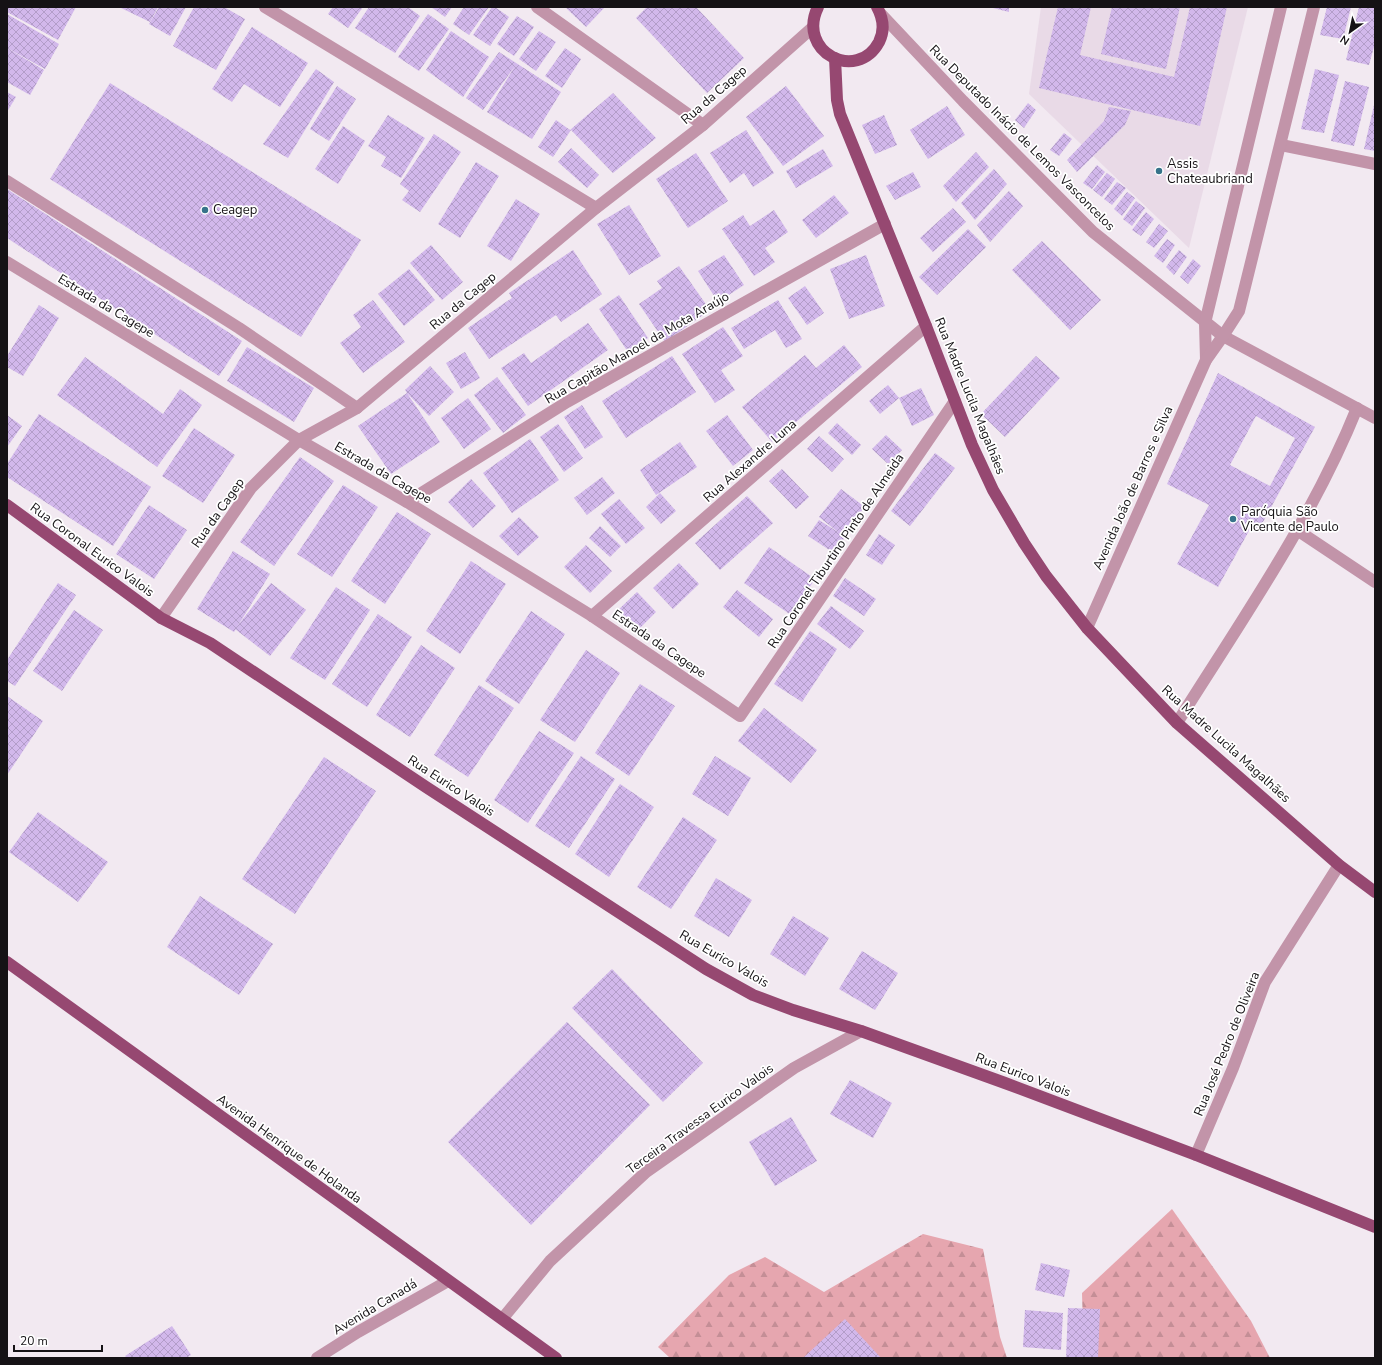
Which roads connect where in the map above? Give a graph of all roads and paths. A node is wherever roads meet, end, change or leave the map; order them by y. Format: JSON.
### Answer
{"nodes":[{"id":1,"x":265,"y":7,"type":"edge"},
{"id":2,"x":537,"y":7,"type":"edge"},
{"id":3,"x":808,"y":7,"type":"edge"},
{"id":4,"x":818,"y":7,"type":"edge"},
{"id":5,"x":1281,"y":7,"type":"edge"},
{"id":6,"x":1314,"y":7,"type":"edge"},
{"id":7,"x":879,"y":11,"type":"edge"},
{"id":8,"x":812,"y":28,"type":"junction"},
{"id":9,"x":835,"y":58,"type":"junction"},
{"id":10,"x":703,"y":125,"type":"junction"},
{"id":11,"x":1281,"y":146,"type":"junction"},
{"id":12,"x":1375,"y":164,"type":"edge"},
{"id":13,"x":7,"y":181,"type":"edge"},
{"id":14,"x":596,"y":208,"type":"junction"},
{"id":15,"x":885,"y":224,"type":"junction"},
{"id":16,"x":7,"y":262,"type":"edge"},
{"id":17,"x":1205,"y":323,"type":"junction"},
{"id":18,"x":926,"y":326,"type":"junction"},
{"id":19,"x":1224,"y":336,"type":"junction"},
{"id":20,"x":1206,"y":360,"type":"junction"},
{"id":21,"x":955,"y":401,"type":"junction"},
{"id":22,"x":357,"y":408,"type":"junction"},
{"id":23,"x":1356,"y":408,"type":"junction"},
{"id":24,"x":1375,"y":418,"type":"edge"},
{"id":25,"x":299,"y":440,"type":"junction"},
{"id":26,"x":407,"y":502,"type":"junction"},
{"id":27,"x":7,"y":506,"type":"edge"},
{"id":28,"x":1297,"y":530,"type":"junction"},
{"id":29,"x":1375,"y":582,"type":"edge"},
{"id":30,"x":592,"y":616,"type":"junction"},
{"id":31,"x":161,"y":618,"type":"junction"},
{"id":32,"x":1087,"y":628,"type":"junction"},
{"id":33,"x":740,"y":716,"type":"joint"},
{"id":34,"x":1178,"y":723,"type":"junction"},
{"id":35,"x":1340,"y":864,"type":"junction"},
{"id":36,"x":1375,"y":892,"type":"edge"},
{"id":37,"x":7,"y":962,"type":"edge"},
{"id":38,"x":861,"y":1031,"type":"junction"},
{"id":39,"x":1196,"y":1155,"type":"junction"},
{"id":40,"x":1375,"y":1227,"type":"edge"},
{"id":41,"x":448,"y":1281,"type":"junction"},
{"id":42,"x":502,"y":1318,"type":"junction"},
{"id":43,"x":318,"y":1358,"type":"edge"},
{"id":44,"x":556,"y":1358,"type":"edge"}],
"edges":[{"from":1,"to":14,"type":"street"},
{"from":2,"to":10,"type":"street"},
{"from":3,"to":8,"type":"main road"},
{"from":4,"to":8,"type":"main road"},
{"from":5,"to":17,"type":"street","name":"Avenida João de Barros e Silva"},
{"from":6,"to":11,"type":"street","name":"Avenida João de Barros e Silva"},
{"from":7,"to":9,"type":"main road"},
{"from":7,"to":17,"type":"street","name":"Rua Deputado Inácio de Lemos Vasconcelos"},
{"from":8,"to":9,"type":"main road"},
{"from":8,"to":10,"type":"street","name":"Rua da Cagep"},
{"from":9,"to":15,"type":"main road","name":"Rua Madre Lucila Magalhães"},
{"from":10,"to":14,"type":"street","name":"Rua da Cagep"},
{"from":11,"to":12,"type":"street"},
{"from":11,"to":19,"type":"street","name":"Avenida João de Barros e Silva"},
{"from":13,"to":22,"type":"street"},
{"from":14,"to":22,"type":"street","name":"Rua da Cagep"},
{"from":15,"to":18,"type":"main road","name":"Rua Madre Lucila Magalhães"},
{"from":15,"to":26,"type":"street","name":"Rua Capitão Manoel da Mota Araújo"},
{"from":16,"to":25,"type":"street","name":"Estrada da Cagepe"},
{"from":17,"to":19,"type":"street","name":"Rua Deputado Inácio de Lemos Vasconcelos"},
{"from":17,"to":20,"type":"street","name":"Avenida João de Barros e Silva"},
{"from":18,"to":21,"type":"main road","name":"Rua Madre Lucila Magalhães"},
{"from":18,"to":30,"type":"street","name":"Rua Alexandre Luna"},
{"from":19,"to":20,"type":"street","name":"Avenida João de Barros e Silva"},
{"from":19,"to":23,"type":"street","name":"Rua Deputado Inácio de Lemos Vasconcelos"},
{"from":20,"to":32,"type":"street","name":"Avenida João de Barros e Silva"},
{"from":21,"to":32,"type":"main road","name":"Rua Madre Lucila Magalhães"},
{"from":21,"to":33,"type":"street","name":"Rua Coronel Tiburtino Pinto de Almeida"},
{"from":22,"to":25,"type":"street","name":"Rua da Cagep"},
{"from":23,"to":24,"type":"street","name":"Rua Deputado Inácio de Lemos Vasconcelos"},
{"from":23,"to":28,"type":"street"},
{"from":25,"to":26,"type":"street","name":"Estrada da Cagepe"},
{"from":25,"to":31,"type":"street","name":"Rua da Cagep"},
{"from":26,"to":30,"type":"street","name":"Estrada da Cagepe"},
{"from":27,"to":31,"type":"main road","name":"Rua Coronal Eurico Valois"},
{"from":28,"to":29,"type":"street"},
{"from":28,"to":34,"type":"street"},
{"from":30,"to":33,"type":"street","name":"Estrada da Cagepe"},
{"from":31,"to":38,"type":"main road","name":"Rua Eurico Valois"},
{"from":32,"to":34,"type":"main road","name":"Rua Madre Lucila Magalhães"},
{"from":34,"to":35,"type":"main road","name":"Rua Madre Lucila Magalhães"},
{"from":35,"to":36,"type":"main road","name":"Rua Madre Lucila Magalhães"},
{"from":35,"to":39,"type":"street","name":"Rua José Pedro de Oliveira"},
{"from":37,"to":41,"type":"main road","name":"Avenida Henrique de Holanda"},
{"from":38,"to":39,"type":"main road","name":"Rua Eurico Valois"},
{"from":38,"to":42,"type":"street","name":"Terceira Travessa Eurico Valois"},
{"from":39,"to":40,"type":"main road","name":"Rua Eurico Valois"},
{"from":41,"to":42,"type":"main road","name":"Avenida Henrique de Holanda"},
{"from":41,"to":43,"type":"street","name":"Avenida Canadá"},
{"from":42,"to":44,"type":"main road","name":"Avenida Henrique de Holanda"}]}
